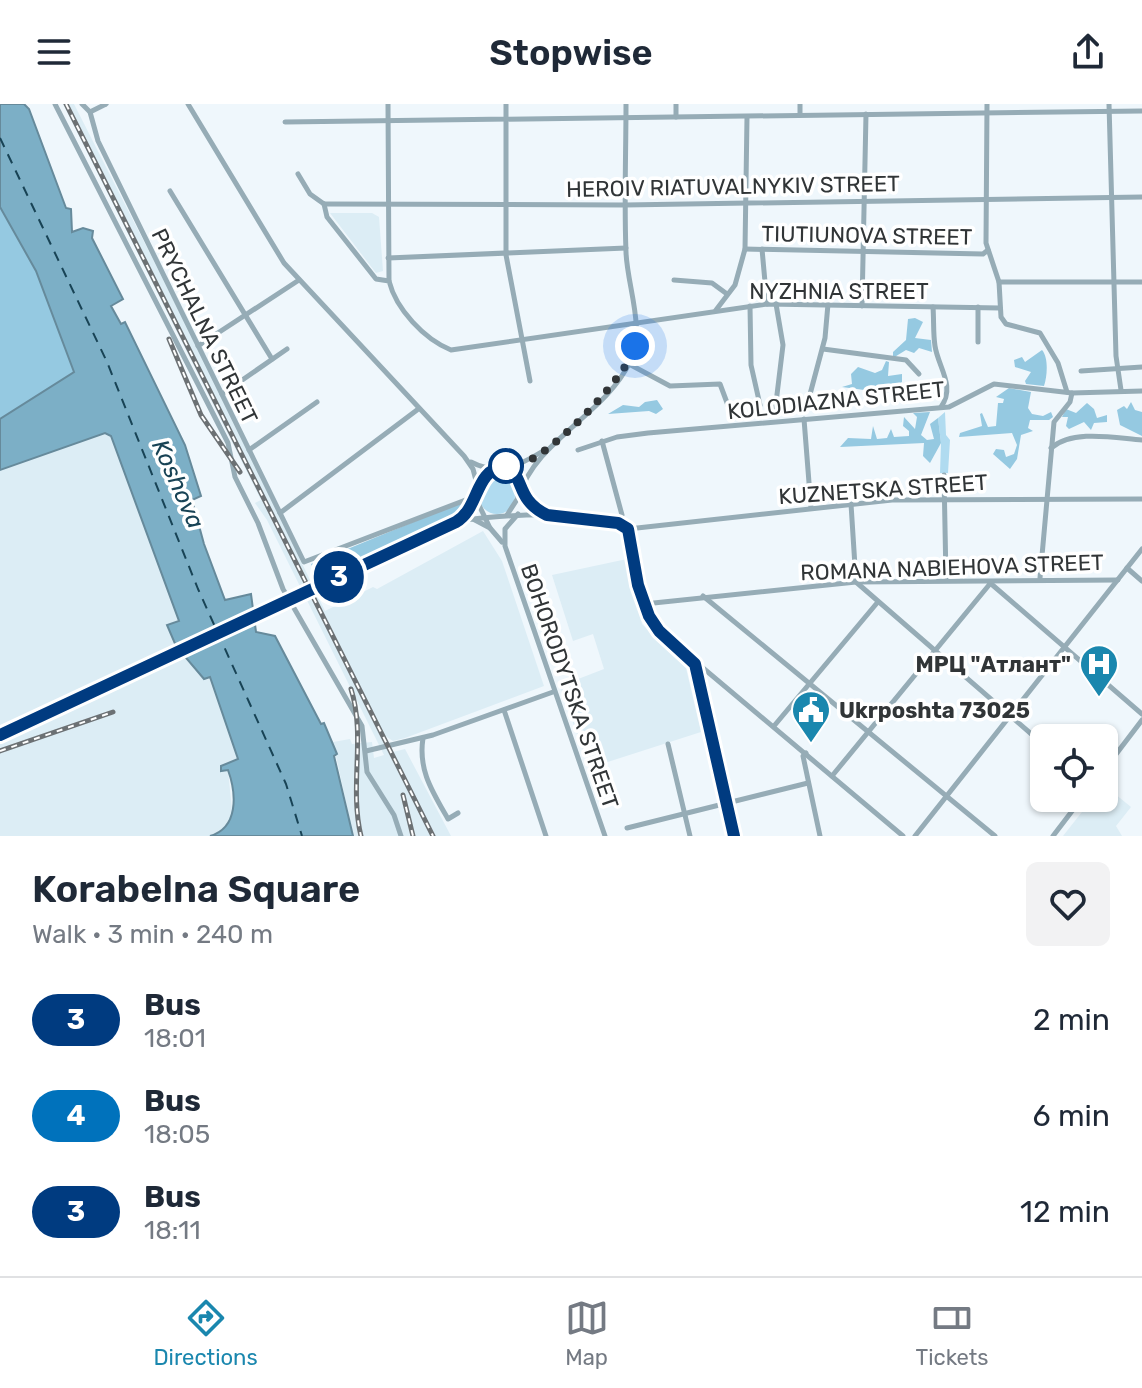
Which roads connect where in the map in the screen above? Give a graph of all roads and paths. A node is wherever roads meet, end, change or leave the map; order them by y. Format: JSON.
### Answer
{"nodes":[{"id":1,"x":55,"y":104,"type":"edge"},
{"id":2,"x":82,"y":104,"type":"edge"},
{"id":3,"x":106,"y":104,"type":"edge"},
{"id":4,"x":188,"y":104,"type":"edge"},
{"id":5,"x":388,"y":104,"type":"edge"},
{"id":6,"x":506,"y":104,"type":"edge"},
{"id":7,"x":626,"y":104,"type":"edge"},
{"id":8,"x":676,"y":104,"type":"edge"},
{"id":9,"x":800,"y":104,"type":"edge"},
{"id":10,"x":860,"y":104,"type":"edge"},
{"id":11,"x":987,"y":104,"type":"edge"},
{"id":12,"x":1109,"y":104,"type":"edge"},
{"id":13,"x":1142,"y":111,"type":"edge"},
{"id":14,"x":90,"y":112,"type":"junction"},
{"id":15,"x":1109,"y":112,"type":"junction"},
{"id":16,"x":863,"y":114,"type":"junction"},
{"id":17,"x":986,"y":114,"type":"junction"},
{"id":18,"x":800,"y":115,"type":"junction"},
{"id":19,"x":626,"y":117,"type":"junction"},
{"id":20,"x":676,"y":117,"type":"junction"},
{"id":21,"x":747,"y":117,"type":"junction"},
{"id":22,"x":506,"y":120,"type":"junction"},
{"id":23,"x":388,"y":121,"type":"junction"},
{"id":24,"x":285,"y":122,"type":"dead end"},
{"id":25,"x":298,"y":174,"type":"dead end"},
{"id":26,"x":170,"y":191,"type":"dead end"},
{"id":27,"x":1110,"y":197,"type":"junction"},
{"id":28,"x":1142,"y":197,"type":"edge"},
{"id":29,"x":986,"y":199,"type":"junction"},
{"id":30,"x":866,"y":201,"type":"junction"},
{"id":31,"x":506,"y":202,"type":"junction"},
{"id":32,"x":745,"y":203,"type":"junction"},
{"id":33,"x":324,"y":204,"type":"junction"},
{"id":34,"x":386,"y":205,"type":"junction"},
{"id":35,"x":625,"y":205,"type":"junction"},
{"id":36,"x":626,"y":248,"type":"junction"},
{"id":37,"x":745,"y":249,"type":"junction"},
{"id":38,"x":762,"y":249,"type":"junction"},
{"id":39,"x":988,"y":250,"type":"junction"},
{"id":40,"x":864,"y":251,"type":"junction"},
{"id":41,"x":506,"y":255,"type":"junction"},
{"id":42,"x":388,"y":258,"type":"junction"},
{"id":43,"x":299,"y":280,"type":"junction"},
{"id":44,"x":674,"y":280,"type":"dead end"},
{"id":45,"x":389,"y":281,"type":"junction"},
{"id":46,"x":999,"y":282,"type":"junction"},
{"id":47,"x":1113,"y":282,"type":"junction"},
{"id":48,"x":1142,"y":282,"type":"edge"},
{"id":49,"x":727,"y":294,"type":"junction"},
{"id":50,"x":767,"y":304,"type":"junction"},
{"id":51,"x":776,"y":304,"type":"junction"},
{"id":52,"x":828,"y":304,"type":"junction"},
{"id":53,"x":750,"y":306,"type":"junction"},
{"id":54,"x":862,"y":306,"type":"junction"},
{"id":55,"x":933,"y":307,"type":"junction"},
{"id":56,"x":978,"y":307,"type":"junction"},
{"id":57,"x":1000,"y":308,"type":"junction"},
{"id":58,"x":716,"y":310,"type":"junction"},
{"id":59,"x":244,"y":316,"type":"junction"},
{"id":60,"x":635,"y":325,"type":"junction"},
{"id":61,"x":522,"y":342,"type":"junction"},
{"id":62,"x":978,"y":342,"type":"dead end"},
{"id":63,"x":198,"y":346,"type":"junction"},
{"id":64,"x":287,"y":349,"type":"dead end"},
{"id":65,"x":823,"y":349,"type":"junction"},
{"id":66,"x":272,"y":359,"type":"junction"},
{"id":67,"x":629,"y":364,"type":"junction"},
{"id":68,"x":1118,"y":367,"type":"junction"},
{"id":69,"x":1142,"y":367,"type":"edge"},
{"id":70,"x":1081,"y":371,"type":"dead end"},
{"id":71,"x":919,"y":374,"type":"dead end"},
{"id":72,"x":530,"y":381,"type":"dead end"},
{"id":73,"x":1121,"y":390,"type":"junction"},
{"id":74,"x":1142,"y":391,"type":"edge"},
{"id":75,"x":1070,"y":392,"type":"junction"},
{"id":76,"x":222,"y":394,"type":"junction"},
{"id":77,"x":809,"y":398,"type":"dead end"},
{"id":78,"x":317,"y":402,"type":"dead end"},
{"id":79,"x":760,"y":405,"type":"dead end"},
{"id":80,"x":941,"y":408,"type":"junction"},
{"id":81,"x":417,"y":410,"type":"junction"},
{"id":82,"x":775,"y":411,"type":"dead end"},
{"id":83,"x":732,"y":416,"type":"dead end"},
{"id":84,"x":804,"y":419,"type":"junction"},
{"id":85,"x":1142,"y":440,"type":"edge"},
{"id":86,"x":602,"y":441,"type":"junction"},
{"id":87,"x":555,"y":443,"type":"junction"},
{"id":88,"x":1050,"y":449,"type":"junction"},
{"id":89,"x":249,"y":450,"type":"junction"},
{"id":90,"x":578,"y":450,"type":"dead end"},
{"id":91,"x":464,"y":456,"type":"junction"},
{"id":92,"x":510,"y":468,"type":"junction"},
{"id":93,"x":498,"y":472,"type":"junction"},
{"id":94,"x":944,"y":475,"type":"dead end"},
{"id":95,"x":523,"y":483,"type":"junction"},
{"id":96,"x":478,"y":488,"type":"junction"},
{"id":97,"x":519,"y":495,"type":"junction"},
{"id":98,"x":476,"y":496,"type":"junction"},
{"id":99,"x":1047,"y":496,"type":"junction"},
{"id":100,"x":944,"y":498,"type":"junction"},
{"id":101,"x":1142,"y":499,"type":"edge"},
{"id":102,"x":526,"y":500,"type":"junction"},
{"id":103,"x":851,"y":504,"type":"junction"},
{"id":104,"x":811,"y":508,"type":"junction"},
{"id":105,"x":481,"y":509,"type":"junction"},
{"id":106,"x":280,"y":513,"type":"junction"},
{"id":107,"x":518,"y":514,"type":"junction"},
{"id":108,"x":507,"y":515,"type":"junction"},
{"id":109,"x":547,"y":515,"type":"junction"},
{"id":110,"x":622,"y":515,"type":"dead end"},
{"id":111,"x":493,"y":516,"type":"junction"},
{"id":112,"x":485,"y":518,"type":"junction"},
{"id":113,"x":473,"y":519,"type":"junction"},
{"id":114,"x":456,"y":522,"type":"junction"},
{"id":115,"x":490,"y":528,"type":"junction"},
{"id":116,"x":628,"y":529,"type":"junction"},
{"id":117,"x":504,"y":534,"type":"junction"},
{"id":118,"x":505,"y":546,"type":"junction"},
{"id":119,"x":1142,"y":549,"type":"edge"},
{"id":120,"x":1127,"y":568,"type":"junction"},
{"id":121,"x":1040,"y":578,"type":"junction"},
{"id":122,"x":946,"y":579,"type":"junction"},
{"id":123,"x":1118,"y":580,"type":"junction"},
{"id":124,"x":1142,"y":581,"type":"edge"},
{"id":125,"x":856,"y":582,"type":"junction"},
{"id":126,"x":989,"y":582,"type":"junction"},
{"id":127,"x":703,"y":596,"type":"junction"},
{"id":128,"x":877,"y":603,"type":"junction"},
{"id":129,"x":644,"y":604,"type":"junction"},
{"id":130,"x":1064,"y":647,"type":"junction"},
{"id":131,"x":934,"y":651,"type":"junction"},
{"id":132,"x":695,"y":664,"type":"junction"},
{"id":133,"x":812,"y":684,"type":"junction"},
{"id":134,"x":553,"y":692,"type":"junction"},
{"id":135,"x":504,"y":710,"type":"junction"},
{"id":136,"x":1010,"y":716,"type":"junction"},
{"id":137,"x":1142,"y":717,"type":"edge"},
{"id":138,"x":774,"y":726,"type":"junction"},
{"id":139,"x":869,"y":730,"type":"junction"},
{"id":140,"x":1030,"y":733,"type":"edge"},
{"id":141,"x":0,"y":735,"type":"edge"},
{"id":142,"x":423,"y":738,"type":"junction"},
{"id":143,"x":668,"y":744,"type":"dead end"},
{"id":144,"x":1118,"y":750,"type":"edge"},
{"id":145,"x":366,"y":751,"type":"junction"},
{"id":146,"x":806,"y":753,"type":"junction"},
{"id":147,"x":832,"y":776,"type":"junction"},
{"id":148,"x":808,"y":783,"type":"junction"},
{"id":149,"x":947,"y":795,"type":"junction"},
{"id":150,"x":726,"y":803,"type":"junction"},
{"id":151,"x":1071,"y":812,"type":"edge"},
{"id":152,"x":458,"y":813,"type":"dead end"},
{"id":153,"x":683,"y":814,"type":"junction"},
{"id":154,"x":627,"y":828,"type":"dead end"},
{"id":155,"x":401,"y":836,"type":"edge"},
{"id":156,"x":546,"y":836,"type":"edge"},
{"id":157,"x":605,"y":836,"type":"edge"},
{"id":158,"x":690,"y":836,"type":"edge"},
{"id":159,"x":734,"y":836,"type":"edge"},
{"id":160,"x":820,"y":836,"type":"edge"},
{"id":161,"x":903,"y":836,"type":"edge"},
{"id":162,"x":915,"y":836,"type":"edge"},
{"id":163,"x":995,"y":836,"type":"edge"},
{"id":164,"x":1053,"y":836,"type":"edge"}],
"edges":[{"from":1,"to":145,"type":"street"},
{"from":2,"to":14,"type":"street","name":"PRYCHALNA STREET"},
{"from":3,"to":14,"type":"street"},
{"from":4,"to":43,"type":"street"},
{"from":5,"to":23,"type":"street"},
{"from":6,"to":22,"type":"street"},
{"from":7,"to":19,"type":"street"},
{"from":8,"to":20,"type":"street"},
{"from":9,"to":18,"type":"street"},
{"from":10,"to":16,"type":"street"},
{"from":11,"to":17,"type":"street"},
{"from":12,"to":15,"type":"street"},
{"from":13,"to":15,"type":"street"},
{"from":14,"to":63,"type":"street","name":"PRYCHALNA STREET"},
{"from":15,"to":17,"type":"street"},
{"from":15,"to":27,"type":"street"},
{"from":16,"to":17,"type":"street"},
{"from":16,"to":18,"type":"street"},
{"from":16,"to":30,"type":"street"},
{"from":17,"to":29,"type":"street"},
{"from":18,"to":21,"type":"street"},
{"from":19,"to":20,"type":"street"},
{"from":19,"to":22,"type":"street"},
{"from":19,"to":35,"type":"street"},
{"from":20,"to":21,"type":"street"},
{"from":21,"to":32,"type":"street"},
{"from":22,"to":23,"type":"street"},
{"from":22,"to":31,"type":"street"},
{"from":23,"to":24,"type":"street"},
{"from":23,"to":34,"type":"street"},
{"from":25,"to":33,"type":"street","name":"NYZHNIA STREET"},
{"from":26,"to":59,"type":"street"},
{"from":27,"to":28,"type":"street","name":"HEROIV RIATUVALNYKIV STREET"},
{"from":27,"to":29,"type":"street","name":"HEROIV RIATUVALNYKIV STREET"},
{"from":27,"to":47,"type":"street"},
{"from":29,"to":30,"type":"street","name":"HEROIV RIATUVALNYKIV STREET"},
{"from":29,"to":39,"type":"street"},
{"from":30,"to":32,"type":"street","name":"HEROIV RIATUVALNYKIV STREET"},
{"from":30,"to":40,"type":"street"},
{"from":31,"to":34,"type":"street","name":"HEROIV RIATUVALNYKIV STREET"},
{"from":31,"to":35,"type":"street","name":"HEROIV RIATUVALNYKIV STREET"},
{"from":31,"to":41,"type":"street"},
{"from":32,"to":35,"type":"street","name":"HEROIV RIATUVALNYKIV STREET"},
{"from":32,"to":37,"type":"street"},
{"from":33,"to":34,"type":"street","name":"HEROIV RIATUVALNYKIV STREET"},
{"from":33,"to":45,"type":"street","name":"NYZHNIA STREET"},
{"from":34,"to":42,"type":"street"},
{"from":35,"to":36,"type":"street"},
{"from":36,"to":41,"type":"street"},
{"from":36,"to":60,"type":"street"},
{"from":37,"to":38,"type":"street","name":"TIUTIUNOVA STREET"},
{"from":37,"to":49,"type":"street"},
{"from":38,"to":40,"type":"street","name":"TIUTIUNOVA STREET"},
{"from":38,"to":50,"type":"street"},
{"from":39,"to":40,"type":"street","name":"TIUTIUNOVA STREET"},
{"from":39,"to":46,"type":"street"},
{"from":40,"to":54,"type":"street"},
{"from":41,"to":42,"type":"street"},
{"from":41,"to":61,"type":"street"},
{"from":42,"to":45,"type":"street"},
{"from":43,"to":59,"type":"street"},
{"from":43,"to":81,"type":"street"},
{"from":44,"to":49,"type":"street","name":"NYZHNIA STREET"},
{"from":45,"to":61,"type":"street","name":"NYZHNIA STREET"},
{"from":46,"to":47,"type":"street"},
{"from":46,"to":57,"type":"street"},
{"from":47,"to":48,"type":"street"},
{"from":47,"to":68,"type":"street"},
{"from":49,"to":58,"type":"street"},
{"from":50,"to":51,"type":"street","name":"NYZHNIA STREET"},
{"from":50,"to":53,"type":"street","name":"NYZHNIA STREET"},
{"from":51,"to":52,"type":"street","name":"NYZHNIA STREET"},
{"from":51,"to":82,"type":"street"},
{"from":52,"to":54,"type":"street","name":"NYZHNIA STREET"},
{"from":52,"to":65,"type":"street"},
{"from":53,"to":58,"type":"street","name":"NYZHNIA STREET"},
{"from":53,"to":79,"type":"street"},
{"from":54,"to":55,"type":"street","name":"NYZHNIA STREET"},
{"from":55,"to":56,"type":"street","name":"NYZHNIA STREET"},
{"from":55,"to":80,"type":"street"},
{"from":56,"to":57,"type":"street","name":"NYZHNIA STREET"},
{"from":56,"to":62,"type":"street"},
{"from":57,"to":75,"type":"street"},
{"from":58,"to":60,"type":"street","name":"NYZHNIA STREET"},
{"from":59,"to":63,"type":"street"},
{"from":59,"to":66,"type":"street"},
{"from":60,"to":61,"type":"street","name":"NYZHNIA STREET"},
{"from":60,"to":67,"type":"street"},
{"from":61,"to":72,"type":"street"},
{"from":63,"to":76,"type":"street","name":"PRYCHALNA STREET"},
{"from":64,"to":66,"type":"street"},
{"from":65,"to":71,"type":"street"},
{"from":65,"to":77,"type":"street"},
{"from":66,"to":76,"type":"street"},
{"from":67,"to":83,"type":"street"},
{"from":67,"to":87,"type":"street"},
{"from":68,"to":69,"type":"street"},
{"from":68,"to":70,"type":"street"},
{"from":68,"to":73,"type":"street"},
{"from":73,"to":74,"type":"street","name":"KOLODIAZNA STREET"},
{"from":73,"to":75,"type":"street","name":"KOLODIAZNA STREET"},
{"from":75,"to":80,"type":"street","name":"KOLODIAZNA STREET"},
{"from":75,"to":88,"type":"street"},
{"from":76,"to":89,"type":"street","name":"PRYCHALNA STREET"},
{"from":78,"to":89,"type":"street"},
{"from":80,"to":84,"type":"street","name":"KOLODIAZNA STREET"},
{"from":81,"to":91,"type":"street"},
{"from":81,"to":106,"type":"street"},
{"from":84,"to":86,"type":"street","name":"KOLODIAZNA STREET"},
{"from":84,"to":104,"type":"street"},
{"from":85,"to":88,"type":"street"},
{"from":86,"to":90,"type":"street","name":"KOLODIAZNA STREET"},
{"from":86,"to":110,"type":"street"},
{"from":87,"to":92,"type":"street"},
{"from":87,"to":95,"type":"street"},
{"from":88,"to":99,"type":"street"},
{"from":89,"to":106,"type":"street","name":"PRYCHALNA STREET"},
{"from":91,"to":93,"type":"street"},
{"from":91,"to":96,"type":"street"},
{"from":92,"to":93,"type":"street"},
{"from":92,"to":97,"type":"street"},
{"from":93,"to":96,"type":"street"},
{"from":93,"to":97,"type":"street"},
{"from":94,"to":100,"type":"street"},
{"from":95,"to":97,"type":"street"},
{"from":95,"to":102,"type":"street"},
{"from":96,"to":98,"type":"street"},
{"from":97,"to":102,"type":"street"},
{"from":97,"to":108,"type":"street"},
{"from":98,"to":105,"type":"street","name":"BOHORODYTSKA STREET"},
{"from":98,"to":106,"type":"street","name":"PRYCHALNA STREET"},
{"from":98,"to":114,"type":"street"},
{"from":99,"to":100,"type":"street","name":"KUZNETSKA STREET"},
{"from":99,"to":101,"type":"street","name":"KUZNETSKA STREET"},
{"from":99,"to":121,"type":"street"},
{"from":100,"to":103,"type":"street","name":"KUZNETSKA STREET"},
{"from":100,"to":122,"type":"street"},
{"from":102,"to":109,"type":"street"},
{"from":103,"to":104,"type":"street","name":"KUZNETSKA STREET"},
{"from":103,"to":125,"type":"street"},
{"from":104,"to":116,"type":"street","name":"KUZNETSKA STREET"},
{"from":105,"to":111,"type":"street"},
{"from":105,"to":112,"type":"street","name":"BOHORODYTSKA STREET"},
{"from":107,"to":108,"type":"street"},
{"from":107,"to":109,"type":"street"},
{"from":107,"to":117,"type":"street"},
{"from":108,"to":111,"type":"street"},
{"from":108,"to":117,"type":"street","name":"BOHORODYTSKA STREET"},
{"from":109,"to":116,"type":"street"},
{"from":111,"to":112,"type":"street"},
{"from":112,"to":113,"type":"street"},
{"from":112,"to":115,"type":"street","name":"BOHORODYTSKA STREET"},
{"from":113,"to":114,"type":"street"},
{"from":113,"to":115,"type":"street","name":"BOHORODYTSKA STREET"},
{"from":114,"to":141,"type":"street","bridge":true},
{"from":115,"to":118,"type":"street","name":"BOHORODYTSKA STREET"},
{"from":116,"to":129,"type":"street"},
{"from":117,"to":118,"type":"street","name":"BOHORODYTSKA STREET"},
{"from":118,"to":134,"type":"street","name":"BOHORODYTSKA STREET"},
{"from":119,"to":120,"type":"street"},
{"from":120,"to":123,"type":"street"},
{"from":120,"to":124,"type":"street"},
{"from":121,"to":123,"type":"street","name":"ROMANA NABIEHOVA STREET"},
{"from":121,"to":126,"type":"street","name":"ROMANA NABIEHOVA STREET"},
{"from":122,"to":125,"type":"street","name":"ROMANA NABIEHOVA STREET"},
{"from":122,"to":126,"type":"street","name":"ROMANA NABIEHOVA STREET"},
{"from":123,"to":130,"type":"street"},
{"from":125,"to":127,"type":"street","name":"ROMANA NABIEHOVA STREET"},
{"from":125,"to":128,"type":"street"},
{"from":126,"to":130,"type":"street"},
{"from":126,"to":131,"type":"street"},
{"from":127,"to":129,"type":"street","name":"ROMANA NABIEHOVA STREET"},
{"from":127,"to":133,"type":"street"},
{"from":128,"to":131,"type":"street"},
{"from":128,"to":133,"type":"street"},
{"from":129,"to":132,"type":"street"},
{"from":130,"to":136,"type":"street"},
{"from":130,"to":137,"type":"street"},
{"from":131,"to":136,"type":"street"},
{"from":131,"to":139,"type":"street"},
{"from":132,"to":138,"type":"street"},
{"from":132,"to":150,"type":"street"},
{"from":133,"to":138,"type":"street"},
{"from":133,"to":139,"type":"street"},
{"from":134,"to":135,"type":"street"},
{"from":134,"to":157,"type":"street","name":"BOHORODYTSKA STREET"},
{"from":135,"to":142,"type":"street"},
{"from":135,"to":156,"type":"street"},
{"from":136,"to":140,"type":"street"},
{"from":136,"to":149,"type":"street"},
{"from":137,"to":144,"type":"street"},
{"from":138,"to":146,"type":"street"},
{"from":139,"to":147,"type":"street"},
{"from":139,"to":149,"type":"street"},
{"from":142,"to":145,"type":"street"},
{"from":142,"to":152,"type":"street"},
{"from":143,"to":153,"type":"street"},
{"from":145,"to":155,"type":"street"},
{"from":146,"to":147,"type":"street"},
{"from":146,"to":148,"type":"street"},
{"from":147,"to":161,"type":"street"},
{"from":148,"to":150,"type":"street"},
{"from":148,"to":160,"type":"street"},
{"from":149,"to":162,"type":"street"},
{"from":149,"to":163,"type":"street"},
{"from":150,"to":153,"type":"street"},
{"from":150,"to":159,"type":"street"},
{"from":151,"to":164,"type":"street"},
{"from":153,"to":154,"type":"street"},
{"from":153,"to":158,"type":"street"}]}
